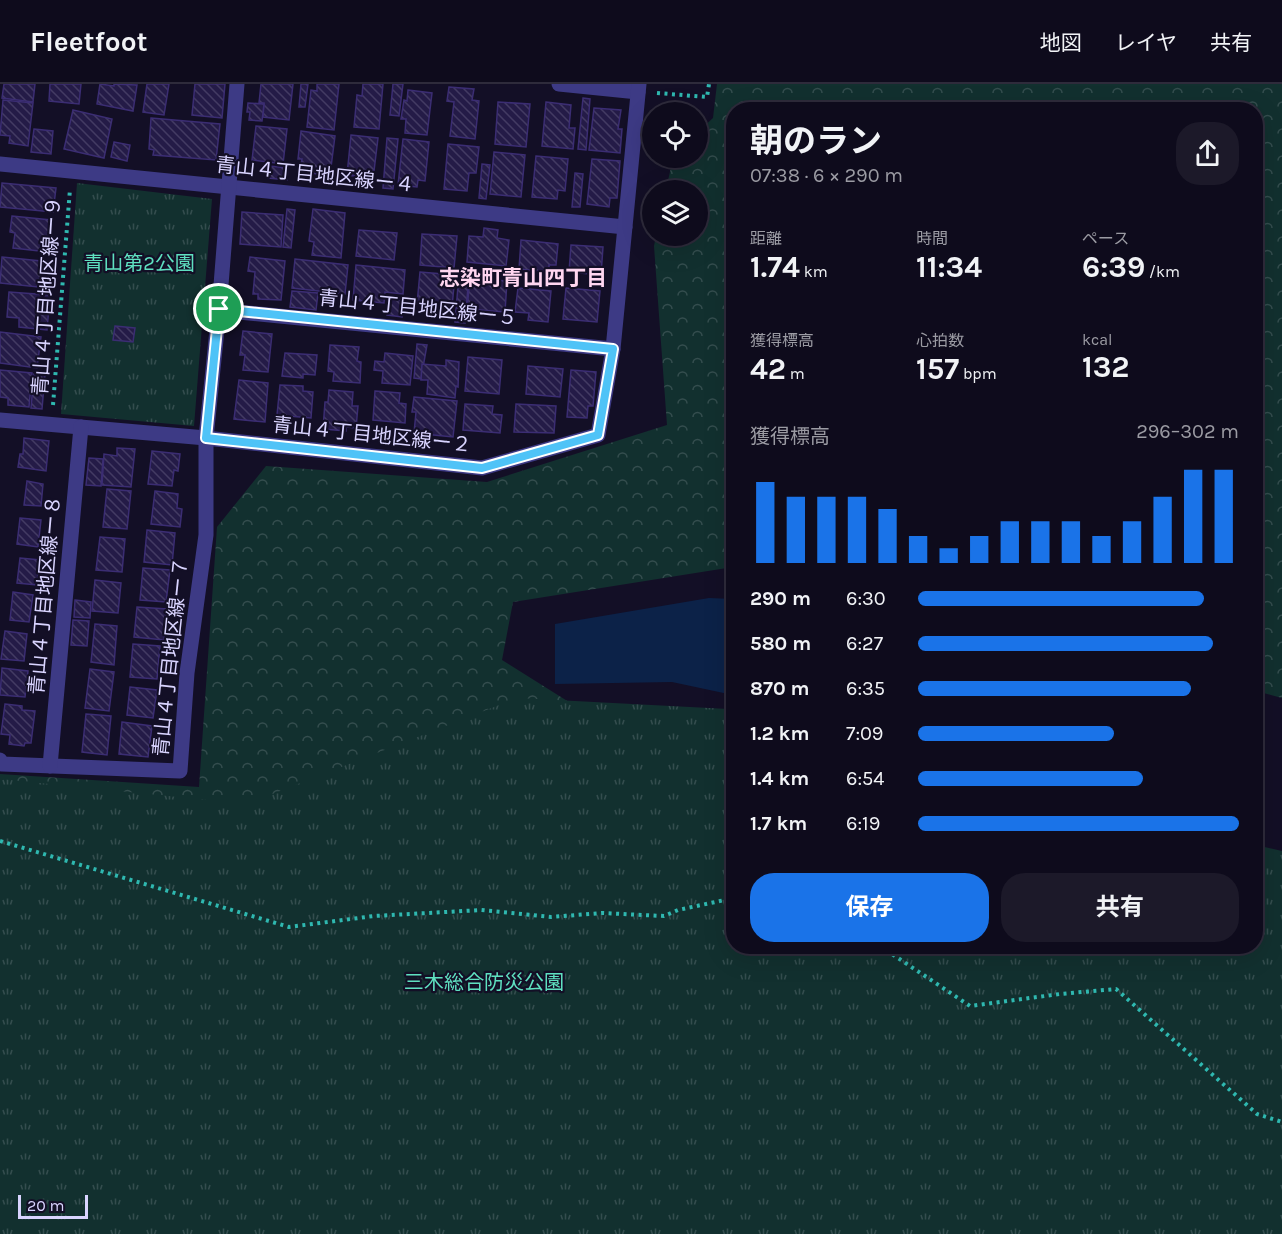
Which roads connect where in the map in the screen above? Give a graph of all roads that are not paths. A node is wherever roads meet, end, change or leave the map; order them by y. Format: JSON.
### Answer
{"nodes":[{"id":1,"x":237,"y":84,"type":"edge"},
{"id":2,"x":559,"y":84,"type":"edge"},
{"id":3,"x":638,"y":88,"type":"edge"},
{"id":4,"x":0,"y":164,"type":"edge"},
{"id":5,"x":229,"y":187,"type":"junction"},
{"id":6,"x":625,"y":227,"type":"junction"},
{"id":7,"x":219,"y":309,"type":"junction"},
{"id":8,"x":613,"y":349,"type":"junction"},
{"id":9,"x":0,"y":420,"type":"edge"},
{"id":10,"x":81,"y":427,"type":"junction"},
{"id":11,"x":206,"y":438,"type":"junction"},
{"id":12,"x":0,"y":760,"type":"edge"},
{"id":13,"x":50,"y":766,"type":"junction"}],
"edges":[{"from":1,"to":5,"type":"street"},
{"from":2,"to":3,"type":"street"},
{"from":3,"to":6,"type":"street","name":"青山４丁目地区線ー２"},
{"from":4,"to":5,"type":"street","name":"青山４丁目地区線ー４"},
{"from":5,"to":6,"type":"street","name":"青山４丁目地区線ー４"},
{"from":5,"to":7,"type":"street"},
{"from":6,"to":8,"type":"street","name":"青山４丁目地区線ー２"},
{"from":7,"to":8,"type":"street","name":"青山４丁目地区線ー５"},
{"from":7,"to":11,"type":"street"},
{"from":8,"to":11,"type":"street","name":"青山４丁目地区線ー２"},
{"from":9,"to":10,"type":"street","name":"青山４丁目地区線ー２"},
{"from":10,"to":11,"type":"street","name":"青山４丁目地区線ー２"},
{"from":10,"to":13,"type":"street","name":"青山４丁目地区線ー８"},
{"from":11,"to":13,"type":"street","name":"青山４丁目地区線ー７"},
{"from":12,"to":13,"type":"street","name":"青山４丁目地区線ー７"}]}
